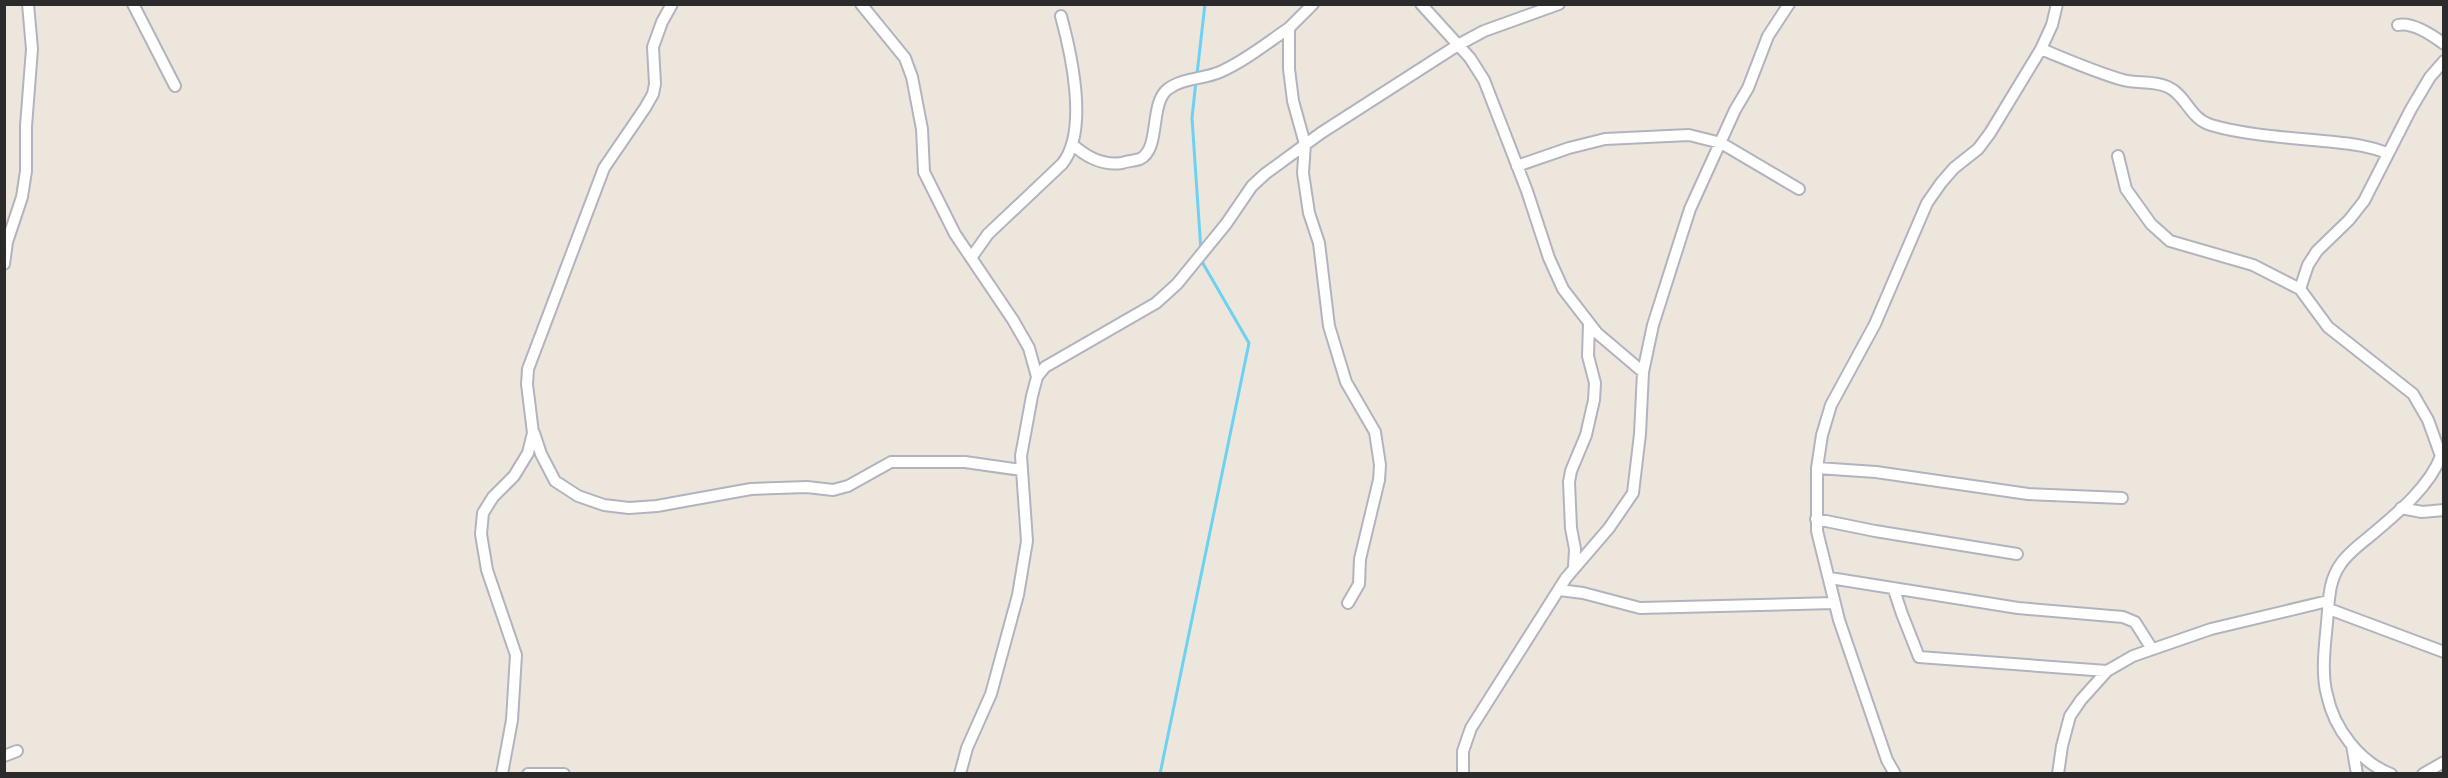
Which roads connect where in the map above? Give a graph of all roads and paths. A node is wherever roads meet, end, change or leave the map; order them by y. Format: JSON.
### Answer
{"nodes":[{"id":1,"x":28,"y":4,"type":"edge"},
{"id":2,"x":134,"y":4,"type":"edge"},
{"id":3,"x":672,"y":4,"type":"edge"},
{"id":4,"x":861,"y":4,"type":"edge"},
{"id":5,"x":1313,"y":4,"type":"edge"},
{"id":6,"x":1421,"y":4,"type":"edge"},
{"id":7,"x":1559,"y":4,"type":"edge"},
{"id":8,"x":1790,"y":4,"type":"edge"},
{"id":9,"x":2058,"y":4,"type":"edge"},
{"id":10,"x":1061,"y":16,"type":"dead end"},
{"id":11,"x":2398,"y":25,"type":"dead end"},
{"id":12,"x":1289,"y":28,"type":"junction"},
{"id":13,"x":2444,"y":44,"type":"edge"},
{"id":14,"x":1458,"y":45,"type":"junction"},
{"id":15,"x":2041,"y":50,"type":"junction"},
{"id":16,"x":2444,"y":61,"type":"edge"},
{"id":17,"x":175,"y":86,"type":"dead end"},
{"id":18,"x":1721,"y":143,"type":"junction"},
{"id":19,"x":1072,"y":144,"type":"junction"},
{"id":20,"x":1305,"y":144,"type":"junction"},
{"id":21,"x":2387,"y":153,"type":"junction"},
{"id":22,"x":2118,"y":156,"type":"dead end"},
{"id":23,"x":1517,"y":166,"type":"junction"},
{"id":24,"x":1799,"y":189,"type":"dead end"},
{"id":25,"x":971,"y":258,"type":"junction"},
{"id":26,"x":4,"y":264,"type":"edge"},
{"id":27,"x":2300,"y":289,"type":"junction"},
{"id":28,"x":1589,"y":324,"type":"junction"},
{"id":29,"x":1643,"y":372,"type":"junction"},
{"id":30,"x":1037,"y":377,"type":"junction"},
{"id":31,"x":534,"y":433,"type":"junction"},
{"id":32,"x":2442,"y":454,"type":"edge"},
{"id":33,"x":1817,"y":468,"type":"junction"},
{"id":34,"x":1021,"y":470,"type":"junction"},
{"id":35,"x":2122,"y":498,"type":"dead end"},
{"id":36,"x":2401,"y":508,"type":"junction"},
{"id":37,"x":2444,"y":510,"type":"edge"},
{"id":38,"x":1816,"y":519,"type":"junction"},
{"id":39,"x":2017,"y":554,"type":"dead end"},
{"id":40,"x":1574,"y":567,"type":"junction"},
{"id":41,"x":1830,"y":578,"type":"junction"},
{"id":42,"x":1559,"y":590,"type":"junction"},
{"id":43,"x":1894,"y":590,"type":"junction"},
{"id":44,"x":1348,"y":603,"type":"dead end"},
{"id":45,"x":1834,"y":603,"type":"junction"},
{"id":46,"x":2328,"y":605,"type":"junction"},
{"id":47,"x":2152,"y":649,"type":"junction"},
{"id":48,"x":2444,"y":652,"type":"edge"},
{"id":49,"x":2108,"y":671,"type":"junction"},
{"id":50,"x":2352,"y":745,"type":"junction"},
{"id":51,"x":17,"y":751,"type":"dead end"},
{"id":52,"x":4,"y":756,"type":"edge"},
{"id":53,"x":2444,"y":762,"type":"edge"},
{"id":54,"x":502,"y":774,"type":"edge"},
{"id":55,"x":528,"y":774,"type":"edge"},
{"id":56,"x":564,"y":774,"type":"edge"},
{"id":57,"x":960,"y":774,"type":"edge"},
{"id":58,"x":1462,"y":774,"type":"edge"},
{"id":59,"x":1895,"y":774,"type":"edge"},
{"id":60,"x":2058,"y":774,"type":"edge"},
{"id":61,"x":2357,"y":774,"type":"edge"},
{"id":62,"x":2391,"y":774,"type":"edge"},
{"id":63,"x":2423,"y":774,"type":"edge"}],
"edges":[{"from":1,"to":26,"type":"street"},
{"from":2,"to":17,"type":"street"},
{"from":3,"to":31,"type":"street"},
{"from":4,"to":25,"type":"street"},
{"from":5,"to":12,"type":"street"},
{"from":6,"to":14,"type":"street"},
{"from":7,"to":14,"type":"street"},
{"from":8,"to":18,"type":"street"},
{"from":9,"to":15,"type":"street"},
{"from":10,"to":19,"type":"street"},
{"from":11,"to":13,"type":"street"},
{"from":12,"to":19,"type":"street"},
{"from":12,"to":20,"type":"street"},
{"from":14,"to":20,"type":"street"},
{"from":14,"to":23,"type":"street"},
{"from":15,"to":21,"type":"street"},
{"from":15,"to":33,"type":"street"},
{"from":16,"to":21,"type":"street"},
{"from":18,"to":23,"type":"street"},
{"from":18,"to":24,"type":"street"},
{"from":18,"to":29,"type":"street"},
{"from":19,"to":25,"type":"street"},
{"from":20,"to":30,"type":"street"},
{"from":20,"to":44,"type":"street"},
{"from":21,"to":27,"type":"street"},
{"from":22,"to":27,"type":"street"},
{"from":23,"to":28,"type":"street"},
{"from":25,"to":30,"type":"street"},
{"from":27,"to":32,"type":"street"},
{"from":28,"to":29,"type":"street"},
{"from":28,"to":40,"type":"street"},
{"from":29,"to":40,"type":"street"},
{"from":30,"to":34,"type":"street"},
{"from":31,"to":34,"type":"street"},
{"from":31,"to":54,"type":"street"},
{"from":32,"to":36,"type":"street"},
{"from":33,"to":35,"type":"street"},
{"from":33,"to":38,"type":"street"},
{"from":34,"to":57,"type":"street"},
{"from":36,"to":37,"type":"street"},
{"from":36,"to":46,"type":"street"},
{"from":38,"to":39,"type":"street"},
{"from":38,"to":41,"type":"street"},
{"from":40,"to":42,"type":"street"},
{"from":41,"to":43,"type":"street"},
{"from":41,"to":45,"type":"street"},
{"from":42,"to":45,"type":"street"},
{"from":42,"to":58,"type":"street"},
{"from":43,"to":47,"type":"street"},
{"from":43,"to":49,"type":"street"},
{"from":45,"to":59,"type":"street"},
{"from":46,"to":47,"type":"street"},
{"from":46,"to":48,"type":"street"},
{"from":46,"to":50,"type":"street"},
{"from":47,"to":49,"type":"street"},
{"from":49,"to":60,"type":"street"},
{"from":50,"to":61,"type":"street"},
{"from":50,"to":62,"type":"street"},
{"from":51,"to":52,"type":"street"},
{"from":53,"to":63,"type":"street"},
{"from":55,"to":56,"type":"street"}]}
